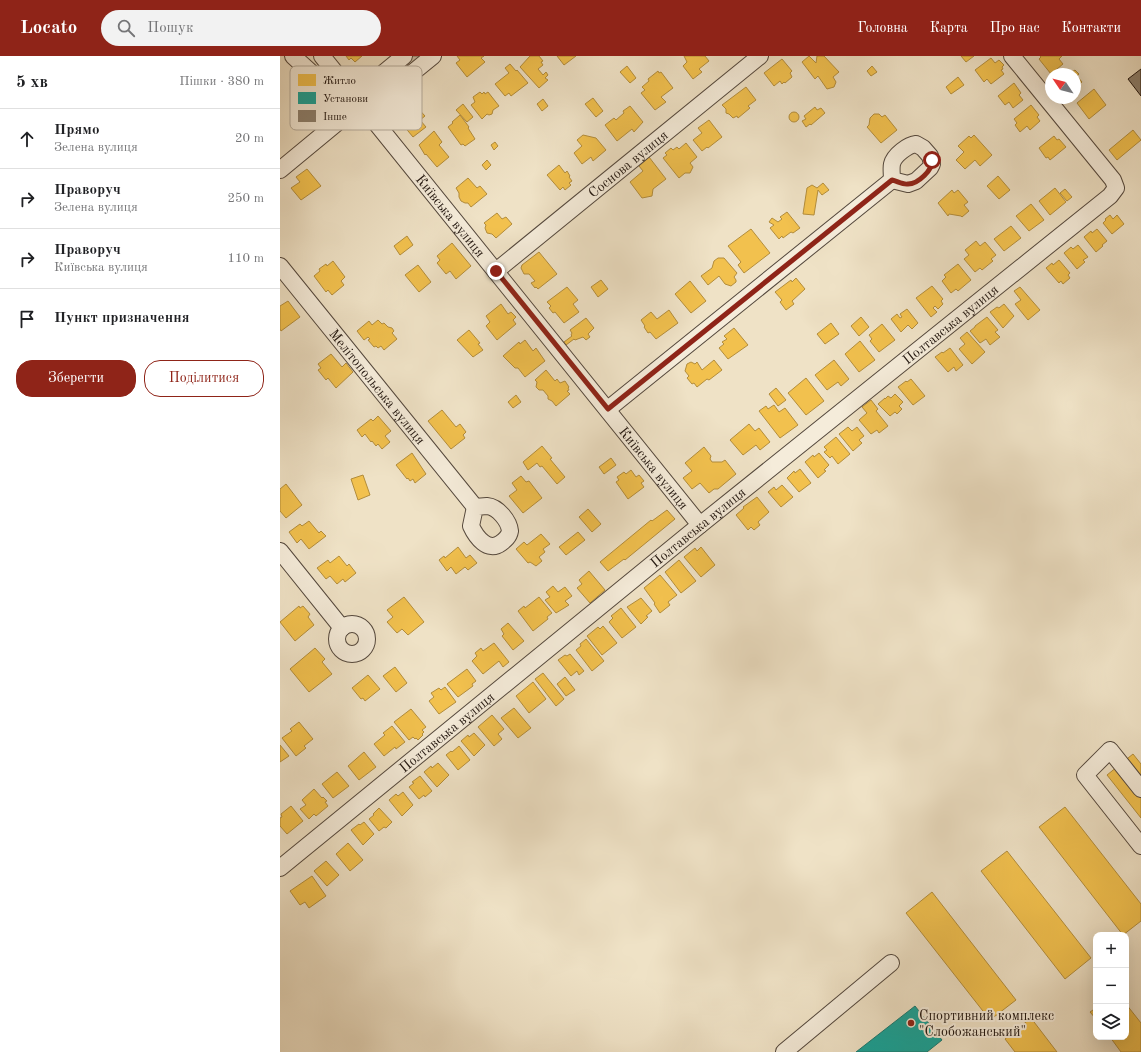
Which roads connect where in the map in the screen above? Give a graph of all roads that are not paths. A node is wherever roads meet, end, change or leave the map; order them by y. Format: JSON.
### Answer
{"nodes":[{"id":1,"x":293,"y":56,"type":"edge"},
{"id":2,"x":322,"y":56,"type":"edge"},
{"id":3,"x":404,"y":56,"type":"edge"},
{"id":4,"x":433,"y":56,"type":"edge"},
{"id":5,"x":760,"y":56,"type":"edge"},
{"id":6,"x":1012,"y":56,"type":"edge"},
{"id":7,"x":303,"y":66,"type":"edge"},
{"id":8,"x":330,"y":66,"type":"edge"},
{"id":9,"x":392,"y":66,"type":"edge"},
{"id":10,"x":421,"y":66,"type":"edge"},
{"id":11,"x":328,"y":130,"type":"edge"},
{"id":12,"x":383,"y":130,"type":"edge"},
{"id":13,"x":280,"y":170,"type":"edge"},
{"id":14,"x":892,"y":180,"type":"dead end"},
{"id":15,"x":280,"y":266,"type":"edge"},
{"id":16,"x":496,"y":271,"type":"junction"},
{"id":17,"x":608,"y":409,"type":"junction"},
{"id":18,"x":475,"y":508,"type":"dead end"},
{"id":19,"x":700,"y":525,"type":"junction"},
{"id":20,"x":280,"y":551,"type":"edge"},
{"id":21,"x":342,"y":628,"type":"dead end"},
{"id":22,"x":1141,"y":789,"type":"edge"},
{"id":23,"x":1141,"y":846,"type":"edge"},
{"id":24,"x":280,"y":868,"type":"edge"},
{"id":25,"x":891,"y":963,"type":"dead end"},
{"id":26,"x":784,"y":1052,"type":"edge"}],
"edges":[{"from":1,"to":7,"type":"street"},
{"from":2,"to":8,"type":"street","name":"Київська вулиця"},
{"from":3,"to":9,"type":"street"},
{"from":4,"to":10,"type":"street"},
{"from":5,"to":16,"type":"street","name":"Соснова вулиця"},
{"from":6,"to":19,"type":"street","name":"Полтавська вулиця"},
{"from":11,"to":13,"type":"street"},
{"from":12,"to":16,"type":"street","name":"Київська вулиця"},
{"from":14,"to":17,"type":"street"},
{"from":15,"to":18,"type":"street","name":"Мелітопольська вулиця"},
{"from":16,"to":17,"type":"street","name":"Київська вулиця"},
{"from":17,"to":19,"type":"street","name":"Київська вулиця"},
{"from":19,"to":24,"type":"street","name":"Полтавська вулиця"},
{"from":20,"to":21,"type":"street"},
{"from":22,"to":23,"type":"street"},
{"from":25,"to":26,"type":"street"}]}
